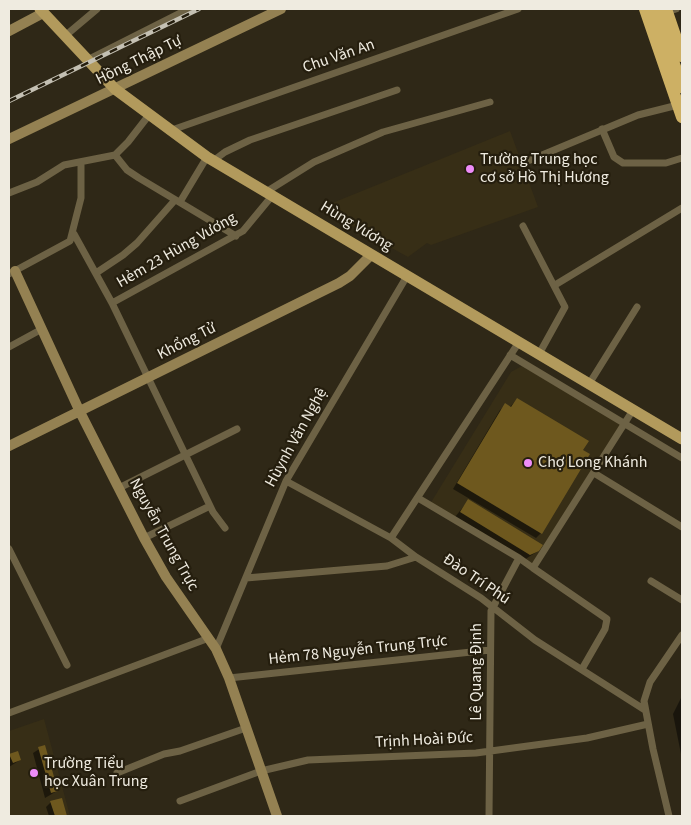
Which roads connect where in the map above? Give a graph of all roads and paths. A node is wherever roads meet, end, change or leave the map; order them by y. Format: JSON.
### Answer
{"nodes":[{"id":1,"x":96,"y":9,"type":"edge"},
{"id":2,"x":188,"y":9,"type":"edge"},
{"id":3,"x":281,"y":9,"type":"edge"},
{"id":4,"x":518,"y":9,"type":"edge"},
{"id":5,"x":644,"y":9,"type":"edge"},
{"id":6,"x":666,"y":10,"type":"edge"},
{"id":7,"x":42,"y":11,"type":"edge"},
{"id":8,"x":9,"y":31,"type":"edge"},
{"id":9,"x":65,"y":36,"type":"junction"},
{"id":10,"x":682,"y":56,"type":"edge"},
{"id":11,"x":87,"y":60,"type":"junction"},
{"id":12,"x":682,"y":87,"type":"edge"},
{"id":13,"x":115,"y":89,"type":"junction"},
{"id":14,"x":397,"y":90,"type":"dead end"},
{"id":15,"x":490,"y":102,"type":"dead end"},
{"id":16,"x":680,"y":111,"type":"edge"},
{"id":17,"x":149,"y":115,"type":"junction"},
{"id":18,"x":602,"y":128,"type":"junction"},
{"id":19,"x":169,"y":131,"type":"junction"},
{"id":20,"x":9,"y":139,"type":"edge"},
{"id":21,"x":115,"y":155,"type":"junction"},
{"id":22,"x":682,"y":158,"type":"edge"},
{"id":23,"x":210,"y":159,"type":"junction"},
{"id":24,"x":81,"y":163,"type":"junction"},
{"id":25,"x":523,"y":163,"type":"dead end"},
{"id":26,"x":9,"y":194,"type":"edge"},
{"id":27,"x":269,"y":194,"type":"junction"},
{"id":28,"x":177,"y":201,"type":"junction"},
{"id":29,"x":682,"y":208,"type":"edge"},
{"id":30,"x":523,"y":226,"type":"dead end"},
{"id":31,"x":74,"y":234,"type":"junction"},
{"id":32,"x":236,"y":236,"type":"junction"},
{"id":33,"x":371,"y":255,"type":"junction"},
{"id":34,"x":12,"y":273,"type":"edge"},
{"id":35,"x":96,"y":273,"type":"junction"},
{"id":36,"x":407,"y":276,"type":"junction"},
{"id":37,"x":555,"y":285,"type":"junction"},
{"id":38,"x":112,"y":303,"type":"junction"},
{"id":39,"x":637,"y":307,"type":"dead end"},
{"id":40,"x":42,"y":329,"type":"junction"},
{"id":41,"x":519,"y":342,"type":"junction"},
{"id":42,"x":9,"y":347,"type":"edge"},
{"id":43,"x":539,"y":354,"type":"junction"},
{"id":44,"x":510,"y":355,"type":"junction"},
{"id":45,"x":149,"y":377,"type":"junction"},
{"id":46,"x":590,"y":384,"type":"junction"},
{"id":47,"x":633,"y":410,"type":"junction"},
{"id":48,"x":80,"y":412,"type":"junction"},
{"id":49,"x":624,"y":424,"type":"junction"},
{"id":50,"x":237,"y":429,"type":"dead end"},
{"id":51,"x":682,"y":439,"type":"edge"},
{"id":52,"x":9,"y":446,"type":"edge"},
{"id":53,"x":186,"y":454,"type":"junction"},
{"id":54,"x":682,"y":458,"type":"edge"},
{"id":55,"x":594,"y":473,"type":"junction"},
{"id":56,"x":286,"y":480,"type":"junction"},
{"id":57,"x":119,"y":488,"type":"junction"},
{"id":58,"x":418,"y":498,"type":"junction"},
{"id":59,"x":210,"y":506,"type":"junction"},
{"id":60,"x":682,"y":527,"type":"edge"},
{"id":61,"x":225,"y":528,"type":"dead end"},
{"id":62,"x":144,"y":538,"type":"junction"},
{"id":63,"x":391,"y":538,"type":"junction"},
{"id":64,"x":9,"y":549,"type":"edge"},
{"id":65,"x":416,"y":557,"type":"junction"},
{"id":66,"x":519,"y":558,"type":"junction"},
{"id":67,"x":533,"y":568,"type":"junction"},
{"id":68,"x":246,"y":578,"type":"junction"},
{"id":69,"x":651,"y":581,"type":"dead end"},
{"id":70,"x":682,"y":600,"type":"edge"},
{"id":71,"x":493,"y":607,"type":"junction"},
{"id":72,"x":682,"y":635,"type":"edge"},
{"id":73,"x":208,"y":638,"type":"junction"},
{"id":74,"x":216,"y":649,"type":"junction"},
{"id":75,"x":490,"y":650,"type":"junction"},
{"id":76,"x":66,"y":665,"type":"dead end"},
{"id":77,"x":582,"y":669,"type":"junction"},
{"id":78,"x":229,"y":678,"type":"junction"},
{"id":79,"x":645,"y":710,"type":"junction"},
{"id":80,"x":9,"y":713,"type":"edge"},
{"id":81,"x":648,"y":724,"type":"junction"},
{"id":82,"x":246,"y":728,"type":"junction"},
{"id":83,"x":490,"y":751,"type":"junction"},
{"id":84,"x":261,"y":771,"type":"junction"},
{"id":85,"x":117,"y":773,"type":"dead end"},
{"id":86,"x":180,"y":801,"type":"dead end"},
{"id":87,"x":276,"y":816,"type":"edge"},
{"id":88,"x":489,"y":816,"type":"edge"},
{"id":89,"x":669,"y":816,"type":"edge"}],
"edges":[{"from":1,"to":9,"type":"street"},
{"from":2,"to":11,"type":"street"},
{"from":3,"to":13,"type":"street","name":"Hồng Thập Tự"},
{"from":4,"to":19,"type":"street","name":"Chu Văn An"},
{"from":5,"to":16,"type":"highway"},
{"from":6,"to":10,"type":"highway"},
{"from":6,"to":12,"type":"highway"},
{"from":7,"to":8,"type":"street"},
{"from":7,"to":9,"type":"main road","name":"Hùng Vương"},
{"from":9,"to":11,"type":"main road","name":"Hùng Vương"},
{"from":11,"to":13,"type":"main road","name":"Hùng Vương"},
{"from":13,"to":17,"type":"main road","name":"Hùng Vương"},
{"from":13,"to":20,"type":"street","name":"Hồng Thập Tự"},
{"from":14,"to":23,"type":"street"},
{"from":15,"to":27,"type":"street","name":"Hẻm 23 Hùng Vương"},
{"from":16,"to":18,"type":"street"},
{"from":17,"to":19,"type":"main road","name":"Hùng Vương"},
{"from":17,"to":21,"type":"street"},
{"from":18,"to":22,"type":"street"},
{"from":18,"to":25,"type":"street"},
{"from":19,"to":23,"type":"main road","name":"Hùng Vương"},
{"from":21,"to":24,"type":"street"},
{"from":21,"to":28,"type":"street"},
{"from":23,"to":27,"type":"main road","name":"Hùng Vương"},
{"from":23,"to":28,"type":"street"},
{"from":24,"to":26,"type":"street"},
{"from":24,"to":31,"type":"street"},
{"from":27,"to":32,"type":"street","name":"Hẻm 23 Hùng Vương"},
{"from":27,"to":33,"type":"main road","name":"Hùng Vương"},
{"from":28,"to":32,"type":"street"},
{"from":28,"to":35,"type":"street"},
{"from":29,"to":37,"type":"street"},
{"from":30,"to":37,"type":"street"},
{"from":31,"to":34,"type":"street"},
{"from":31,"to":35,"type":"street"},
{"from":32,"to":38,"type":"street","name":"Hẻm 23 Hùng Vương"},
{"from":33,"to":36,"type":"main road","name":"Hùng Vương"},
{"from":33,"to":45,"type":"street","name":"Khổng Tử"},
{"from":34,"to":40,"type":"street","name":"Nguyễn Trung Trực"},
{"from":35,"to":38,"type":"street"},
{"from":36,"to":41,"type":"main road","name":"Hùng Vương"},
{"from":36,"to":56,"type":"street","name":"Hùynh Văn Nghệ"},
{"from":37,"to":43,"type":"street"},
{"from":38,"to":45,"type":"street"},
{"from":39,"to":46,"type":"street"},
{"from":40,"to":42,"type":"street"},
{"from":40,"to":48,"type":"street","name":"Nguyễn Trung Trực"},
{"from":41,"to":43,"type":"main road","name":"Hùng Vương"},
{"from":41,"to":44,"type":"street"},
{"from":43,"to":46,"type":"main road","name":"Hùng Vương"},
{"from":44,"to":49,"type":"street"},
{"from":44,"to":58,"type":"street"},
{"from":45,"to":48,"type":"street","name":"Khổng Tử"},
{"from":45,"to":53,"type":"street"},
{"from":46,"to":47,"type":"main road","name":"Hùng Vương"},
{"from":47,"to":49,"type":"street"},
{"from":47,"to":51,"type":"main road","name":"Hùng Vương"},
{"from":48,"to":52,"type":"street","name":"Khổng Tử"},
{"from":48,"to":57,"type":"street","name":"Nguyễn Trung Trực"},
{"from":49,"to":54,"type":"street"},
{"from":49,"to":55,"type":"street"},
{"from":50,"to":53,"type":"street"},
{"from":53,"to":57,"type":"street"},
{"from":53,"to":59,"type":"street"},
{"from":55,"to":60,"type":"street"},
{"from":55,"to":67,"type":"street"},
{"from":56,"to":63,"type":"street","name":"Đào Trí Phú"},
{"from":56,"to":68,"type":"street","name":"Hùynh Văn Nghệ"},
{"from":57,"to":62,"type":"street","name":"Nguyễn Trung Trực"},
{"from":58,"to":63,"type":"street"},
{"from":58,"to":66,"type":"street"},
{"from":59,"to":61,"type":"street"},
{"from":59,"to":62,"type":"street"},
{"from":62,"to":73,"type":"street","name":"Nguyễn Trung Trực"},
{"from":63,"to":65,"type":"street","name":"Đào Trí Phú"},
{"from":64,"to":76,"type":"street"},
{"from":65,"to":68,"type":"street"},
{"from":65,"to":71,"type":"street","name":"Đào Trí Phú"},
{"from":66,"to":67,"type":"street"},
{"from":66,"to":71,"type":"street","name":"Lê Quang Định"},
{"from":67,"to":77,"type":"street"},
{"from":68,"to":74,"type":"street","name":"Hùynh Văn Nghệ"},
{"from":69,"to":70,"type":"street"},
{"from":71,"to":75,"type":"street","name":"Lê Quang Định"},
{"from":71,"to":77,"type":"street","name":"Đào Trí Phú"},
{"from":72,"to":79,"type":"street"},
{"from":73,"to":74,"type":"street","name":"Nguyễn Trung Trực"},
{"from":73,"to":80,"type":"street"},
{"from":74,"to":78,"type":"street","name":"Nguyễn Trung Trực"},
{"from":75,"to":78,"type":"street","name":"Hẻm 78 Nguyễn Trung Trực"},
{"from":75,"to":83,"type":"street","name":"Lê Quang Định"},
{"from":77,"to":79,"type":"street","name":"Đào Trí Phú"},
{"from":78,"to":82,"type":"street","name":"Nguyễn Trung Trực"},
{"from":79,"to":81,"type":"street"},
{"from":81,"to":83,"type":"street","name":"Trịnh Hoài Đức"},
{"from":81,"to":89,"type":"street"},
{"from":82,"to":84,"type":"street","name":"Nguyễn Trung Trực"},
{"from":82,"to":85,"type":"street"},
{"from":83,"to":84,"type":"street","name":"Trịnh Hoài Đức"},
{"from":83,"to":88,"type":"street","name":"Lê Quang Định"},
{"from":84,"to":86,"type":"street","name":"Trịnh Hoài Đức"},
{"from":84,"to":87,"type":"street","name":"Nguyễn Trung Trực"}]}
